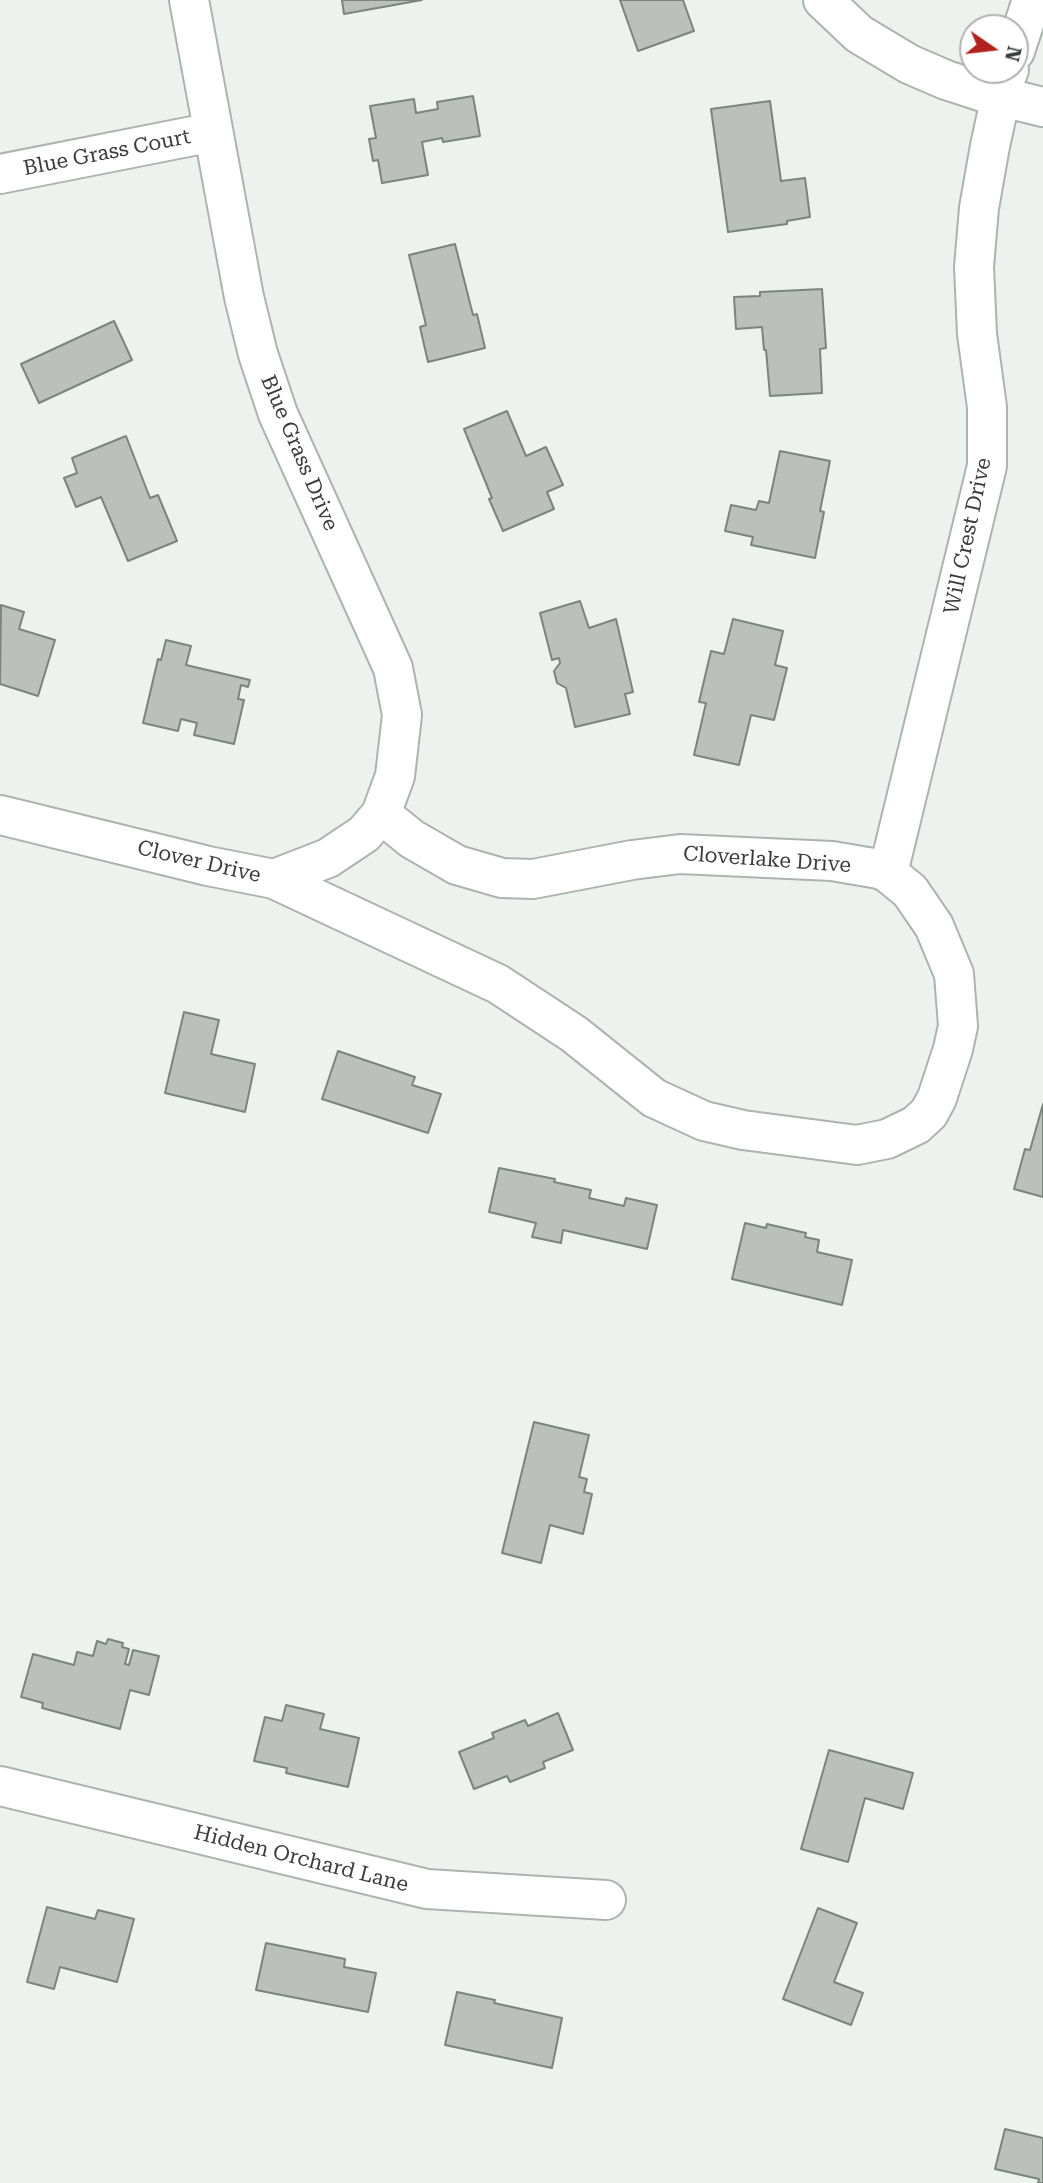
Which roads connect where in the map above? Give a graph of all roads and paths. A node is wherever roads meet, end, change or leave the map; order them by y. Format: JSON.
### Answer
{"nodes":[{"id":1,"x":189,"y":0,"type":"edge"},
{"id":2,"x":822,"y":0,"type":"edge"},
{"id":3,"x":959,"y":78,"type":"edge"},
{"id":4,"x":1005,"y":84,"type":"edge"},
{"id":5,"x":1007,"y":84,"type":"edge"},
{"id":6,"x":1043,"y":107,"type":"edge"},
{"id":7,"x":213,"y":132,"type":"junction"},
{"id":8,"x":0,"y":174,"type":"edge"},
{"id":9,"x":381,"y":814,"type":"junction"},
{"id":10,"x":0,"y":815,"type":"edge"},
{"id":11,"x":888,"y":873,"type":"junction"},
{"id":12,"x":274,"y":879,"type":"junction"},
{"id":13,"x":0,"y":1786,"type":"edge"},
{"id":14,"x":606,"y":1900,"type":"dead end"}],
"edges":[{"from":1,"to":7,"type":"street","name":"Blue Grass Drive"},
{"from":2,"to":3,"type":"street"},
{"from":4,"to":11,"type":"street","name":"Will Crest Drive"},
{"from":5,"to":6,"type":"street"},
{"from":7,"to":8,"type":"street","name":"Blue Grass Court"},
{"from":7,"to":9,"type":"street","name":"Blue Grass Drive"},
{"from":9,"to":11,"type":"street","name":"Cloverlake Drive"},
{"from":9,"to":12,"type":"street","name":"Clover Drive"},
{"from":10,"to":12,"type":"street","name":"Clover Drive"},
{"from":11,"to":12,"type":"street","name":"Cloverlake Drive"},
{"from":13,"to":14,"type":"street","name":"Hidden Orchard Lane"}]}
